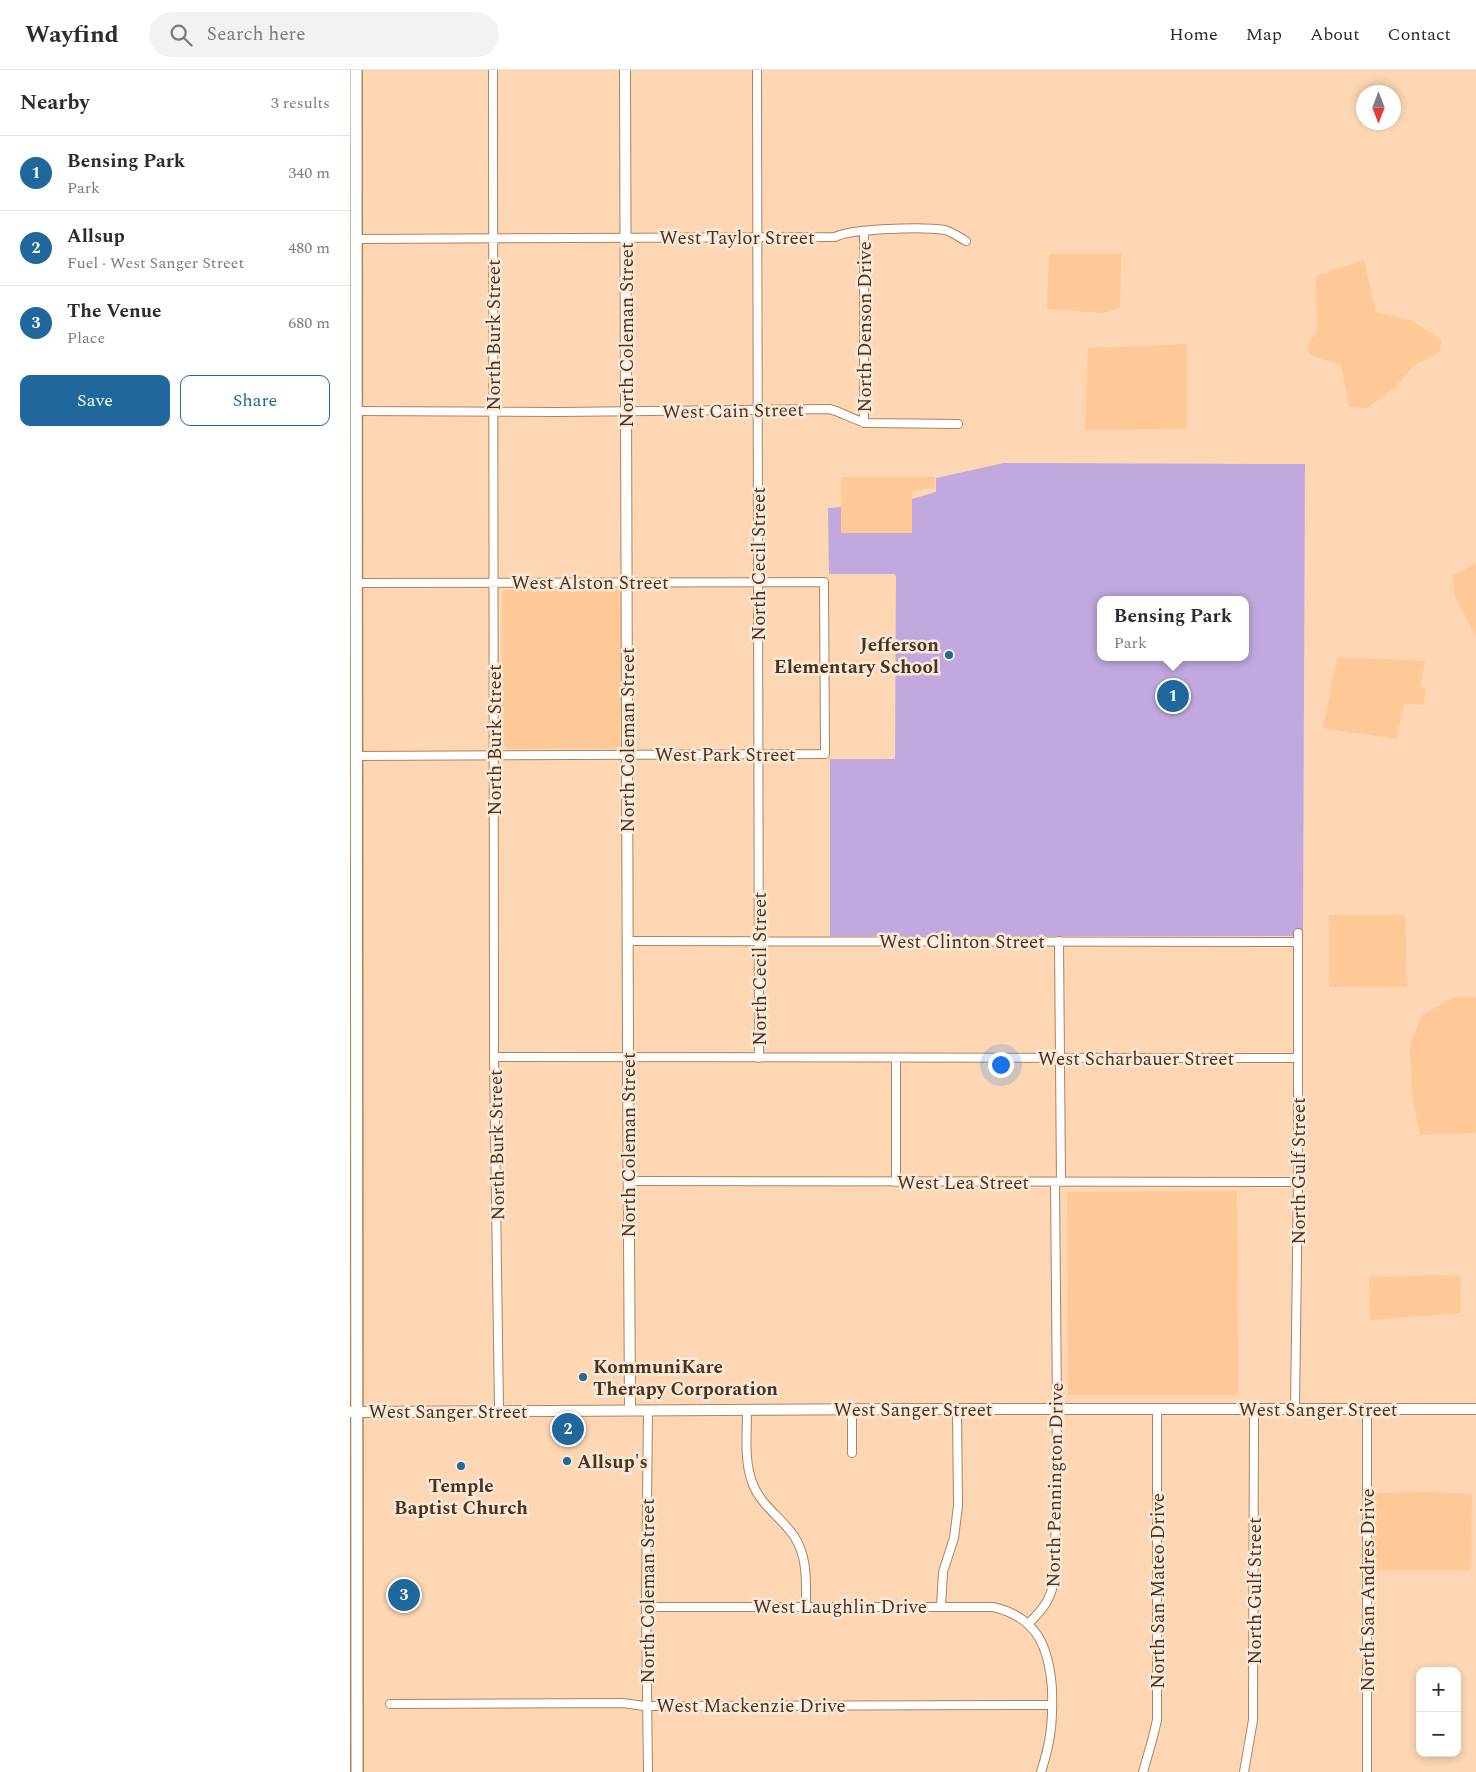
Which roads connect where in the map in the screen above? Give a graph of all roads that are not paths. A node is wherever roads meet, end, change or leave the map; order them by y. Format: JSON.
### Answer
{"nodes":[{"id":1,"x":356,"y":70,"type":"edge"},
{"id":2,"x":494,"y":70,"type":"edge"},
{"id":3,"x":625,"y":70,"type":"edge"},
{"id":4,"x":757,"y":70,"type":"edge"},
{"id":5,"x":864,"y":231,"type":"junction"},
{"id":6,"x":626,"y":237,"type":"junction"},
{"id":7,"x":758,"y":237,"type":"junction"},
{"id":8,"x":355,"y":238,"type":"junction"},
{"id":9,"x":494,"y":238,"type":"junction"},
{"id":10,"x":966,"y":241,"type":"dead end"},
{"id":11,"x":758,"y":410,"type":"junction"},
{"id":12,"x":355,"y":411,"type":"junction"},
{"id":13,"x":494,"y":412,"type":"junction"},
{"id":14,"x":627,"y":412,"type":"junction"},
{"id":15,"x":864,"y":423,"type":"junction"},
{"id":16,"x":958,"y":424,"type":"dead end"},
{"id":17,"x":353,"y":476,"type":"edge"},
{"id":18,"x":494,"y":582,"type":"junction"},
{"id":19,"x":627,"y":582,"type":"junction"},
{"id":20,"x":758,"y":582,"type":"junction"},
{"id":21,"x":356,"y":583,"type":"junction"},
{"id":22,"x":627,"y":754,"type":"junction"},
{"id":23,"x":758,"y":754,"type":"junction"},
{"id":24,"x":825,"y":754,"type":"joint"},
{"id":25,"x":494,"y":755,"type":"junction"},
{"id":26,"x":356,"y":756,"type":"junction"},
{"id":27,"x":353,"y":886,"type":"edge"},
{"id":28,"x":1298,"y":938,"type":"joint"},
{"id":29,"x":627,"y":941,"type":"junction"},
{"id":30,"x":759,"y":941,"type":"junction"},
{"id":31,"x":1059,"y":941,"type":"junction"},
{"id":32,"x":494,"y":1057,"type":"junction"},
{"id":33,"x":628,"y":1058,"type":"junction"},
{"id":34,"x":759,"y":1058,"type":"junction"},
{"id":35,"x":1060,"y":1058,"type":"junction"},
{"id":36,"x":1298,"y":1058,"type":"junction"},
{"id":37,"x":896,"y":1059,"type":"junction"},
{"id":38,"x":629,"y":1181,"type":"junction"},
{"id":39,"x":896,"y":1182,"type":"junction"},
{"id":40,"x":1058,"y":1182,"type":"junction"},
{"id":41,"x":1298,"y":1182,"type":"junction"},
{"id":42,"x":630,"y":1409,"type":"junction"},
{"id":43,"x":852,"y":1409,"type":"junction"},
{"id":44,"x":958,"y":1409,"type":"junction"},
{"id":45,"x":1056,"y":1409,"type":"junction"},
{"id":46,"x":1157,"y":1409,"type":"junction"},
{"id":47,"x":1254,"y":1409,"type":"junction"},
{"id":48,"x":1295,"y":1409,"type":"junction"},
{"id":49,"x":1367,"y":1409,"type":"junction"},
{"id":50,"x":1476,"y":1409,"type":"edge"},
{"id":51,"x":499,"y":1410,"type":"junction"},
{"id":52,"x":648,"y":1410,"type":"junction"},
{"id":53,"x":746,"y":1410,"type":"junction"},
{"id":54,"x":353,"y":1411,"type":"edge"},
{"id":55,"x":852,"y":1452,"type":"dead end"},
{"id":56,"x":940,"y":1606,"type":"junction"},
{"id":57,"x":646,"y":1607,"type":"junction"},
{"id":58,"x":806,"y":1607,"type":"junction"},
{"id":59,"x":1028,"y":1624,"type":"junction"},
{"id":60,"x":390,"y":1704,"type":"dead end"},
{"id":61,"x":1052,"y":1705,"type":"junction"},
{"id":62,"x":647,"y":1706,"type":"junction"},
{"id":63,"x":357,"y":1772,"type":"edge"},
{"id":64,"x":648,"y":1772,"type":"edge"},
{"id":65,"x":1041,"y":1772,"type":"edge"},
{"id":66,"x":1143,"y":1772,"type":"edge"},
{"id":67,"x":1244,"y":1772,"type":"edge"},
{"id":68,"x":1367,"y":1772,"type":"edge"}],
"edges":[{"from":1,"to":8,"type":"main road"},
{"from":2,"to":9,"type":"street","name":"North Burk Street"},
{"from":3,"to":6,"type":"street","name":"North Coleman Street"},
{"from":4,"to":7,"type":"street","name":"North Cecil Street"},
{"from":5,"to":7,"type":"street","name":"West Taylor Street"},
{"from":5,"to":10,"type":"street","name":"West Taylor Street"},
{"from":5,"to":15,"type":"street","name":"North Denson Drive"},
{"from":6,"to":7,"type":"street","name":"West Taylor Street"},
{"from":6,"to":9,"type":"street","name":"West Taylor Street"},
{"from":6,"to":14,"type":"street","name":"North Coleman Street"},
{"from":7,"to":11,"type":"street","name":"North Cecil Street"},
{"from":8,"to":9,"type":"street","name":"West Taylor Street"},
{"from":8,"to":12,"type":"main road"},
{"from":9,"to":13,"type":"street","name":"North Burk Street"},
{"from":11,"to":14,"type":"street","name":"West Cain Street"},
{"from":11,"to":15,"type":"street","name":"West Cain Street"},
{"from":11,"to":20,"type":"street","name":"North Cecil Street"},
{"from":12,"to":13,"type":"street","name":"West Cain Street"},
{"from":12,"to":17,"type":"main road"},
{"from":13,"to":14,"type":"street","name":"West Cain Street"},
{"from":13,"to":18,"type":"street","name":"North Burk Street"},
{"from":14,"to":19,"type":"street","name":"North Coleman Street"},
{"from":15,"to":16,"type":"street","name":"West Cain Street"},
{"from":17,"to":21,"type":"main road"},
{"from":18,"to":19,"type":"street","name":"West Alston Street"},
{"from":18,"to":21,"type":"street","name":"West Alston Street"},
{"from":18,"to":25,"type":"street","name":"North Burk Street"},
{"from":19,"to":20,"type":"street","name":"West Alston Street"},
{"from":19,"to":22,"type":"street","name":"North Coleman Street"},
{"from":20,"to":23,"type":"street","name":"North Cecil Street"},
{"from":20,"to":24,"type":"street","name":"West Alston Street"},
{"from":21,"to":26,"type":"main road"},
{"from":22,"to":23,"type":"street","name":"West Park Street"},
{"from":22,"to":25,"type":"street","name":"West Park Street"},
{"from":22,"to":29,"type":"street","name":"North Coleman Street"},
{"from":23,"to":24,"type":"street","name":"West Park Street"},
{"from":23,"to":30,"type":"street","name":"North Cecil Street"},
{"from":25,"to":26,"type":"street","name":"West Park Street"},
{"from":25,"to":32,"type":"street","name":"North Burk Street"},
{"from":26,"to":27,"type":"main road"},
{"from":27,"to":54,"type":"main road"},
{"from":28,"to":31,"type":"street","name":"West Clinton Street"},
{"from":28,"to":36,"type":"street","name":"North Gulf Street"},
{"from":29,"to":30,"type":"street","name":"West Clinton Street"},
{"from":29,"to":33,"type":"street","name":"North Coleman Street"},
{"from":30,"to":31,"type":"street","name":"West Clinton Street"},
{"from":30,"to":34,"type":"street","name":"North Cecil Street"},
{"from":31,"to":35,"type":"street","name":"North Pennington Drive"},
{"from":32,"to":33,"type":"street","name":"West Scharbauer Street"},
{"from":32,"to":51,"type":"street","name":"North Burk Street"},
{"from":33,"to":34,"type":"street","name":"West Scharbauer Street"},
{"from":33,"to":38,"type":"street","name":"North Coleman Street"},
{"from":34,"to":37,"type":"street","name":"West Scharbauer Street"},
{"from":35,"to":36,"type":"street","name":"West Scharbauer Street"},
{"from":35,"to":37,"type":"street","name":"West Scharbauer Street"},
{"from":35,"to":40,"type":"street","name":"North Pennington Drive"},
{"from":36,"to":41,"type":"street","name":"North Gulf Street"},
{"from":37,"to":39,"type":"street"},
{"from":38,"to":39,"type":"street","name":"West Lea Street"},
{"from":38,"to":42,"type":"street","name":"North Coleman Street"},
{"from":39,"to":40,"type":"street","name":"West Lea Street"},
{"from":40,"to":41,"type":"street","name":"West Lea Street"},
{"from":40,"to":45,"type":"street","name":"North Pennington Drive"},
{"from":41,"to":48,"type":"street","name":"North Gulf Street"},
{"from":42,"to":51,"type":"street","name":"West Sanger Street"},
{"from":42,"to":52,"type":"street","name":"West Sanger Street"},
{"from":43,"to":44,"type":"street","name":"West Sanger Street"},
{"from":43,"to":53,"type":"street","name":"West Sanger Street"},
{"from":43,"to":55,"type":"street"},
{"from":44,"to":45,"type":"street","name":"West Sanger Street"},
{"from":44,"to":56,"type":"street"},
{"from":45,"to":46,"type":"street","name":"West Sanger Street"},
{"from":45,"to":59,"type":"street","name":"North Pennington Drive"},
{"from":46,"to":47,"type":"street","name":"West Sanger Street"},
{"from":46,"to":66,"type":"street","name":"North San Mateo Drive"},
{"from":47,"to":48,"type":"street","name":"West Sanger Street"},
{"from":47,"to":67,"type":"street","name":"North Gulf Street"},
{"from":48,"to":49,"type":"street","name":"West Sanger Street"},
{"from":49,"to":50,"type":"street","name":"West Sanger Street"},
{"from":49,"to":68,"type":"street","name":"North San Andres Drive"},
{"from":51,"to":54,"type":"street","name":"West Sanger Street"},
{"from":52,"to":53,"type":"street","name":"West Sanger Street"},
{"from":52,"to":57,"type":"street","name":"North Coleman Street"},
{"from":53,"to":58,"type":"street"},
{"from":54,"to":63,"type":"main road"},
{"from":56,"to":58,"type":"street","name":"West Laughlin Drive"},
{"from":56,"to":59,"type":"street","name":"West Laughlin Drive"},
{"from":57,"to":58,"type":"street","name":"West Laughlin Drive"},
{"from":57,"to":62,"type":"street","name":"North Coleman Street"},
{"from":59,"to":61,"type":"street"},
{"from":60,"to":62,"type":"street","name":"West Mackenzie Drive"},
{"from":61,"to":62,"type":"street","name":"West Mackenzie Drive"},
{"from":61,"to":65,"type":"street"},
{"from":62,"to":64,"type":"street","name":"North Coleman Street"}]}
